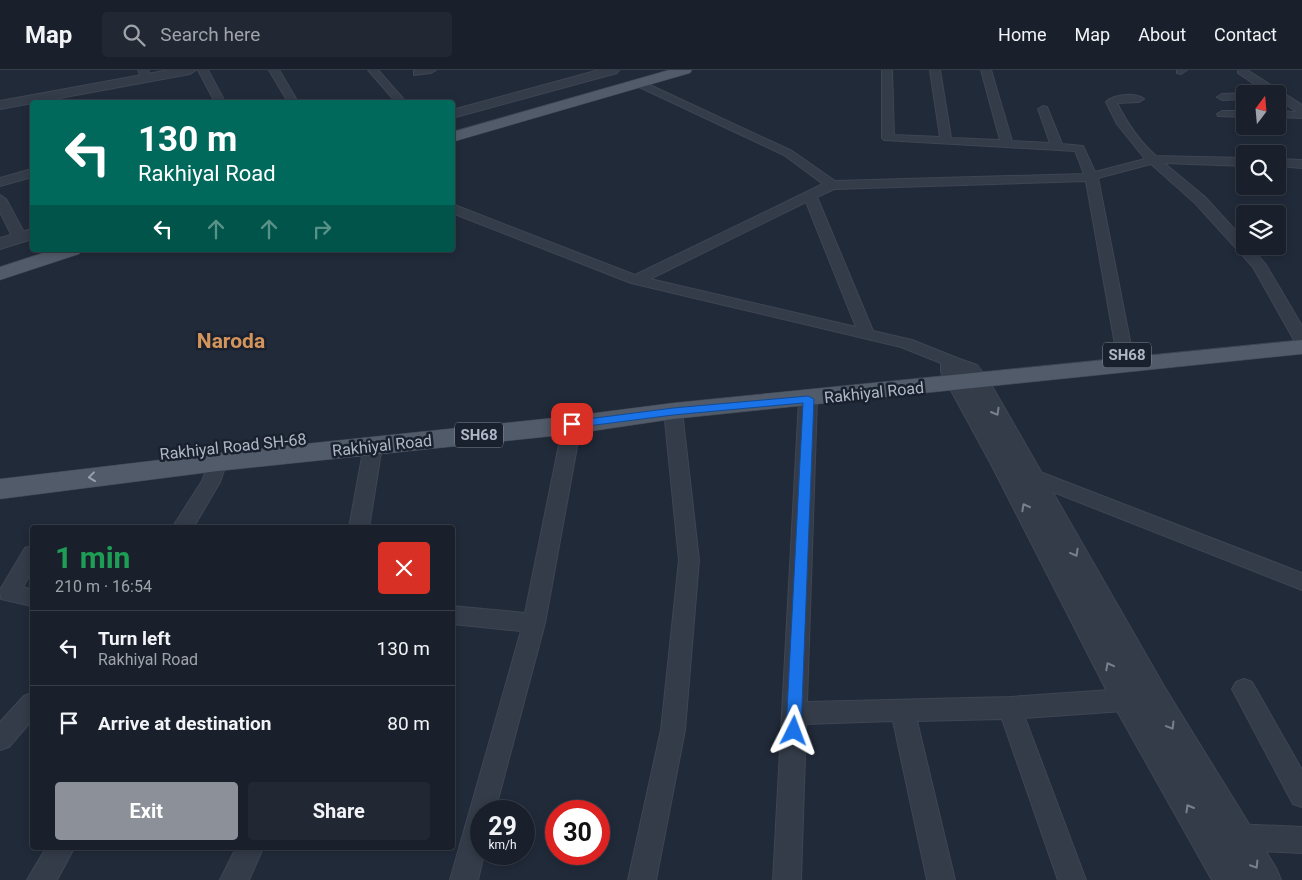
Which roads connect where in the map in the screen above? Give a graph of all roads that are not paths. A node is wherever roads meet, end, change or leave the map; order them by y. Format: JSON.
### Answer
{"nodes":[{"id":1,"x":201,"y":70,"type":"edge"},
{"id":2,"x":274,"y":70,"type":"edge"},
{"id":3,"x":373,"y":70,"type":"edge"},
{"id":4,"x":431,"y":70,"type":"edge"},
{"id":5,"x":614,"y":70,"type":"edge"},
{"id":6,"x":661,"y":70,"type":"edge"},
{"id":7,"x":685,"y":70,"type":"edge"},
{"id":8,"x":887,"y":70,"type":"edge"},
{"id":9,"x":935,"y":70,"type":"edge"},
{"id":10,"x":986,"y":70,"type":"edge"},
{"id":11,"x":1242,"y":71,"type":"dead end"},
{"id":12,"x":418,"y":73,"type":"dead end"},
{"id":13,"x":145,"y":74,"type":"edge"},
{"id":14,"x":639,"y":83,"type":"junction"},
{"id":15,"x":1262,"y":85,"type":"edge"},
{"id":16,"x":548,"y":88,"type":"junction"},
{"id":17,"x":1222,"y":96,"type":"dead end"},
{"id":18,"x":1236,"y":96,"type":"edge"},
{"id":19,"x":564,"y":98,"type":"junction"},
{"id":20,"x":1139,"y":99,"type":"dead end"},
{"id":21,"x":44,"y":100,"type":"edge"},
{"id":22,"x":219,"y":100,"type":"edge"},
{"id":23,"x":292,"y":100,"type":"edge"},
{"id":24,"x":399,"y":100,"type":"edge"},
{"id":25,"x":1286,"y":100,"type":"edge"},
{"id":26,"x":30,"y":103,"type":"edge"},
{"id":27,"x":0,"y":105,"type":"edge"},
{"id":28,"x":1042,"y":109,"type":"dead end"},
{"id":29,"x":0,"y":110,"type":"edge"},
{"id":30,"x":1302,"y":110,"type":"edge"},
{"id":31,"x":455,"y":113,"type":"edge"},
{"id":32,"x":1222,"y":114,"type":"dead end"},
{"id":33,"x":1236,"y":114,"type":"edge"},
{"id":34,"x":1286,"y":114,"type":"edge"},
{"id":35,"x":1302,"y":114,"type":"edge"},
{"id":36,"x":455,"y":128,"type":"edge"},
{"id":37,"x":455,"y":136,"type":"edge"},
{"id":38,"x":946,"y":141,"type":"junction"},
{"id":39,"x":1006,"y":144,"type":"junction"},
{"id":40,"x":1057,"y":147,"type":"junction"},
{"id":41,"x":1154,"y":160,"type":"junction"},
{"id":42,"x":1236,"y":162,"type":"edge"},
{"id":43,"x":1286,"y":163,"type":"edge"},
{"id":44,"x":1302,"y":164,"type":"edge"},
{"id":45,"x":30,"y":174,"type":"edge"},
{"id":46,"x":1092,"y":176,"type":"junction"},
{"id":47,"x":0,"y":182,"type":"edge"},
{"id":48,"x":832,"y":185,"type":"junction"},
{"id":49,"x":810,"y":196,"type":"junction"},
{"id":50,"x":0,"y":200,"type":"edge"},
{"id":51,"x":455,"y":209,"type":"edge"},
{"id":52,"x":26,"y":236,"type":"edge"},
{"id":53,"x":0,"y":244,"type":"edge"},
{"id":54,"x":34,"y":252,"type":"edge"},
{"id":55,"x":66,"y":252,"type":"edge"},
{"id":56,"x":0,"y":263,"type":"edge"},
{"id":57,"x":0,"y":274,"type":"edge"},
{"id":58,"x":636,"y":280,"type":"junction"},
{"id":59,"x":866,"y":334,"type":"junction"},
{"id":60,"x":1302,"y":339,"type":"edge"},
{"id":61,"x":1302,"y":347,"type":"edge"},
{"id":62,"x":1125,"y":356,"type":"junction"},
{"id":63,"x":962,"y":373,"type":"junction"},
{"id":64,"x":808,"y":399,"type":"junction"},
{"id":65,"x":673,"y":411,"type":"junction"},
{"id":66,"x":572,"y":424,"type":"junction"},
{"id":67,"x":373,"y":446,"type":"junction"},
{"id":68,"x":218,"y":462,"type":"junction"},
{"id":69,"x":1004,"y":466,"type":"junction"},
{"id":70,"x":0,"y":470,"type":"edge"},
{"id":71,"x":1032,"y":475,"type":"junction"},
{"id":72,"x":0,"y":489,"type":"edge"},
{"id":73,"x":184,"y":525,"type":"edge"},
{"id":74,"x":360,"y":525,"type":"edge"},
{"id":75,"x":30,"y":557,"type":"edge"},
{"id":76,"x":1302,"y":582,"type":"edge"},
{"id":77,"x":30,"y":598,"type":"edge"},
{"id":78,"x":455,"y":615,"type":"edge"},
{"id":79,"x":534,"y":623,"type":"junction"},
{"id":80,"x":1244,"y":689,"type":"dead end"},
{"id":81,"x":1154,"y":697,"type":"junction"},
{"id":82,"x":1126,"y":700,"type":"junction"},
{"id":83,"x":30,"y":706,"type":"edge"},
{"id":84,"x":1010,"y":708,"type":"junction"},
{"id":85,"x":902,"y":712,"type":"junction"},
{"id":86,"x":794,"y":713,"type":"junction"},
{"id":87,"x":0,"y":739,"type":"edge"},
{"id":88,"x":1302,"y":795,"type":"edge"},
{"id":89,"x":486,"y":800,"type":"edge"},
{"id":90,"x":1238,"y":837,"type":"junction"},
{"id":91,"x":1207,"y":838,"type":"junction"},
{"id":92,"x":1302,"y":840,"type":"edge"},
{"id":93,"x":60,"y":850,"type":"edge"},
{"id":94,"x":249,"y":850,"type":"edge"},
{"id":95,"x":470,"y":858,"type":"edge"},
{"id":96,"x":41,"y":880,"type":"edge"},
{"id":97,"x":234,"y":880,"type":"edge"},
{"id":98,"x":464,"y":880,"type":"edge"},
{"id":99,"x":642,"y":880,"type":"edge"},
{"id":100,"x":787,"y":880,"type":"edge"},
{"id":101,"x":941,"y":880,"type":"edge"},
{"id":102,"x":1072,"y":880,"type":"edge"},
{"id":103,"x":1232,"y":880,"type":"edge"},
{"id":104,"x":1264,"y":880,"type":"edge"}],
"edges":[{"from":1,"to":13,"type":"street"},
{"from":1,"to":21,"type":"street"},
{"from":1,"to":22,"type":"street"},
{"from":2,"to":23,"type":"street"},
{"from":3,"to":24,"type":"street"},
{"from":4,"to":12,"type":"street"},
{"from":5,"to":16,"type":"street"},
{"from":6,"to":19,"type":"main road"},
{"from":7,"to":14,"type":"main road"},
{"from":8,"to":38,"type":"street"},
{"from":9,"to":38,"type":"street"},
{"from":10,"to":39,"type":"street"},
{"from":11,"to":15,"type":"street"},
{"from":13,"to":27,"type":"street"},
{"from":14,"to":37,"type":"main road"},
{"from":14,"to":48,"type":"street"},
{"from":16,"to":19,"type":"main road"},
{"from":16,"to":31,"type":"street"},
{"from":17,"to":18,"type":"street"},
{"from":19,"to":36,"type":"main road"},
{"from":20,"to":41,"type":"street"},
{"from":25,"to":30,"type":"street"},
{"from":26,"to":29,"type":"street"},
{"from":28,"to":40,"type":"street"},
{"from":32,"to":33,"type":"street"},
{"from":34,"to":35,"type":"street"},
{"from":38,"to":39,"type":"street"},
{"from":39,"to":40,"type":"street"},
{"from":40,"to":46,"type":"street"},
{"from":41,"to":42,"type":"street"},
{"from":41,"to":46,"type":"street"},
{"from":41,"to":60,"type":"street"},
{"from":43,"to":44,"type":"street"},
{"from":45,"to":47,"type":"street"},
{"from":46,"to":48,"type":"street"},
{"from":46,"to":62,"type":"street"},
{"from":48,"to":49,"type":"street"},
{"from":49,"to":58,"type":"street"},
{"from":49,"to":59,"type":"street"},
{"from":50,"to":52,"type":"street"},
{"from":51,"to":58,"type":"street"},
{"from":52,"to":53,"type":"street"},
{"from":54,"to":56,"type":"main road"},
{"from":55,"to":57,"type":"main road"},
{"from":58,"to":59,"type":"street"},
{"from":59,"to":63,"type":"street"},
{"from":60,"to":62,"type":"main road","name":"Rakhiyal Road SH-68","number":"SH68"},
{"from":61,"to":63,"type":"main road","name":"Rakhiyal Road","number":"SH68"},
{"from":62,"to":63,"type":"main road","name":"Rakhiyal Road SH-68","number":"SH68"},
{"from":63,"to":64,"type":"main road","name":"Rakhiyal Road","number":"SH68"},
{"from":63,"to":69,"type":"street"},
{"from":63,"to":70,"type":"main road","name":"Rakhiyal Road SH-68","number":"SH68"},
{"from":63,"to":71,"type":"street","one_way":true},
{"from":64,"to":65,"type":"main road","name":"Rakhiyal Road","number":"SH68"},
{"from":64,"to":86,"type":"street"},
{"from":65,"to":66,"type":"main road","name":"Rakhiyal Road","number":"SH68"},
{"from":65,"to":99,"type":"street"},
{"from":66,"to":67,"type":"main road","name":"Rakhiyal Road","number":"SH68"},
{"from":66,"to":79,"type":"street"},
{"from":67,"to":68,"type":"main road","name":"Rakhiyal Road","number":"SH68"},
{"from":67,"to":74,"type":"street"},
{"from":68,"to":72,"type":"main road","name":"Rakhiyal Road","number":"SH68","one_way":true},
{"from":68,"to":73,"type":"street"},
{"from":69,"to":71,"type":"street"},
{"from":82,"to":69,"type":"street","one_way":true},
{"from":71,"to":76,"type":"street"},
{"from":71,"to":81,"type":"street","one_way":true},
{"from":75,"to":77,"type":"street"},
{"from":78,"to":79,"type":"street"},
{"from":79,"to":89,"type":"street"},
{"from":80,"to":88,"type":"street"},
{"from":81,"to":82,"type":"street"},
{"from":81,"to":90,"type":"street","one_way":true},
{"from":82,"to":84,"type":"street"},
{"from":91,"to":82,"type":"street","one_way":true},
{"from":83,"to":87,"type":"street"},
{"from":84,"to":85,"type":"street"},
{"from":84,"to":102,"type":"street"},
{"from":85,"to":86,"type":"street"},
{"from":85,"to":101,"type":"street"},
{"from":86,"to":100,"type":"street"},
{"from":90,"to":91,"type":"street"},
{"from":90,"to":92,"type":"street"},
{"from":90,"to":104,"type":"street","one_way":true},
{"from":91,"to":103,"type":"street"},
{"from":93,"to":96,"type":"street"},
{"from":94,"to":97,"type":"street"},
{"from":95,"to":98,"type":"street"}]}
